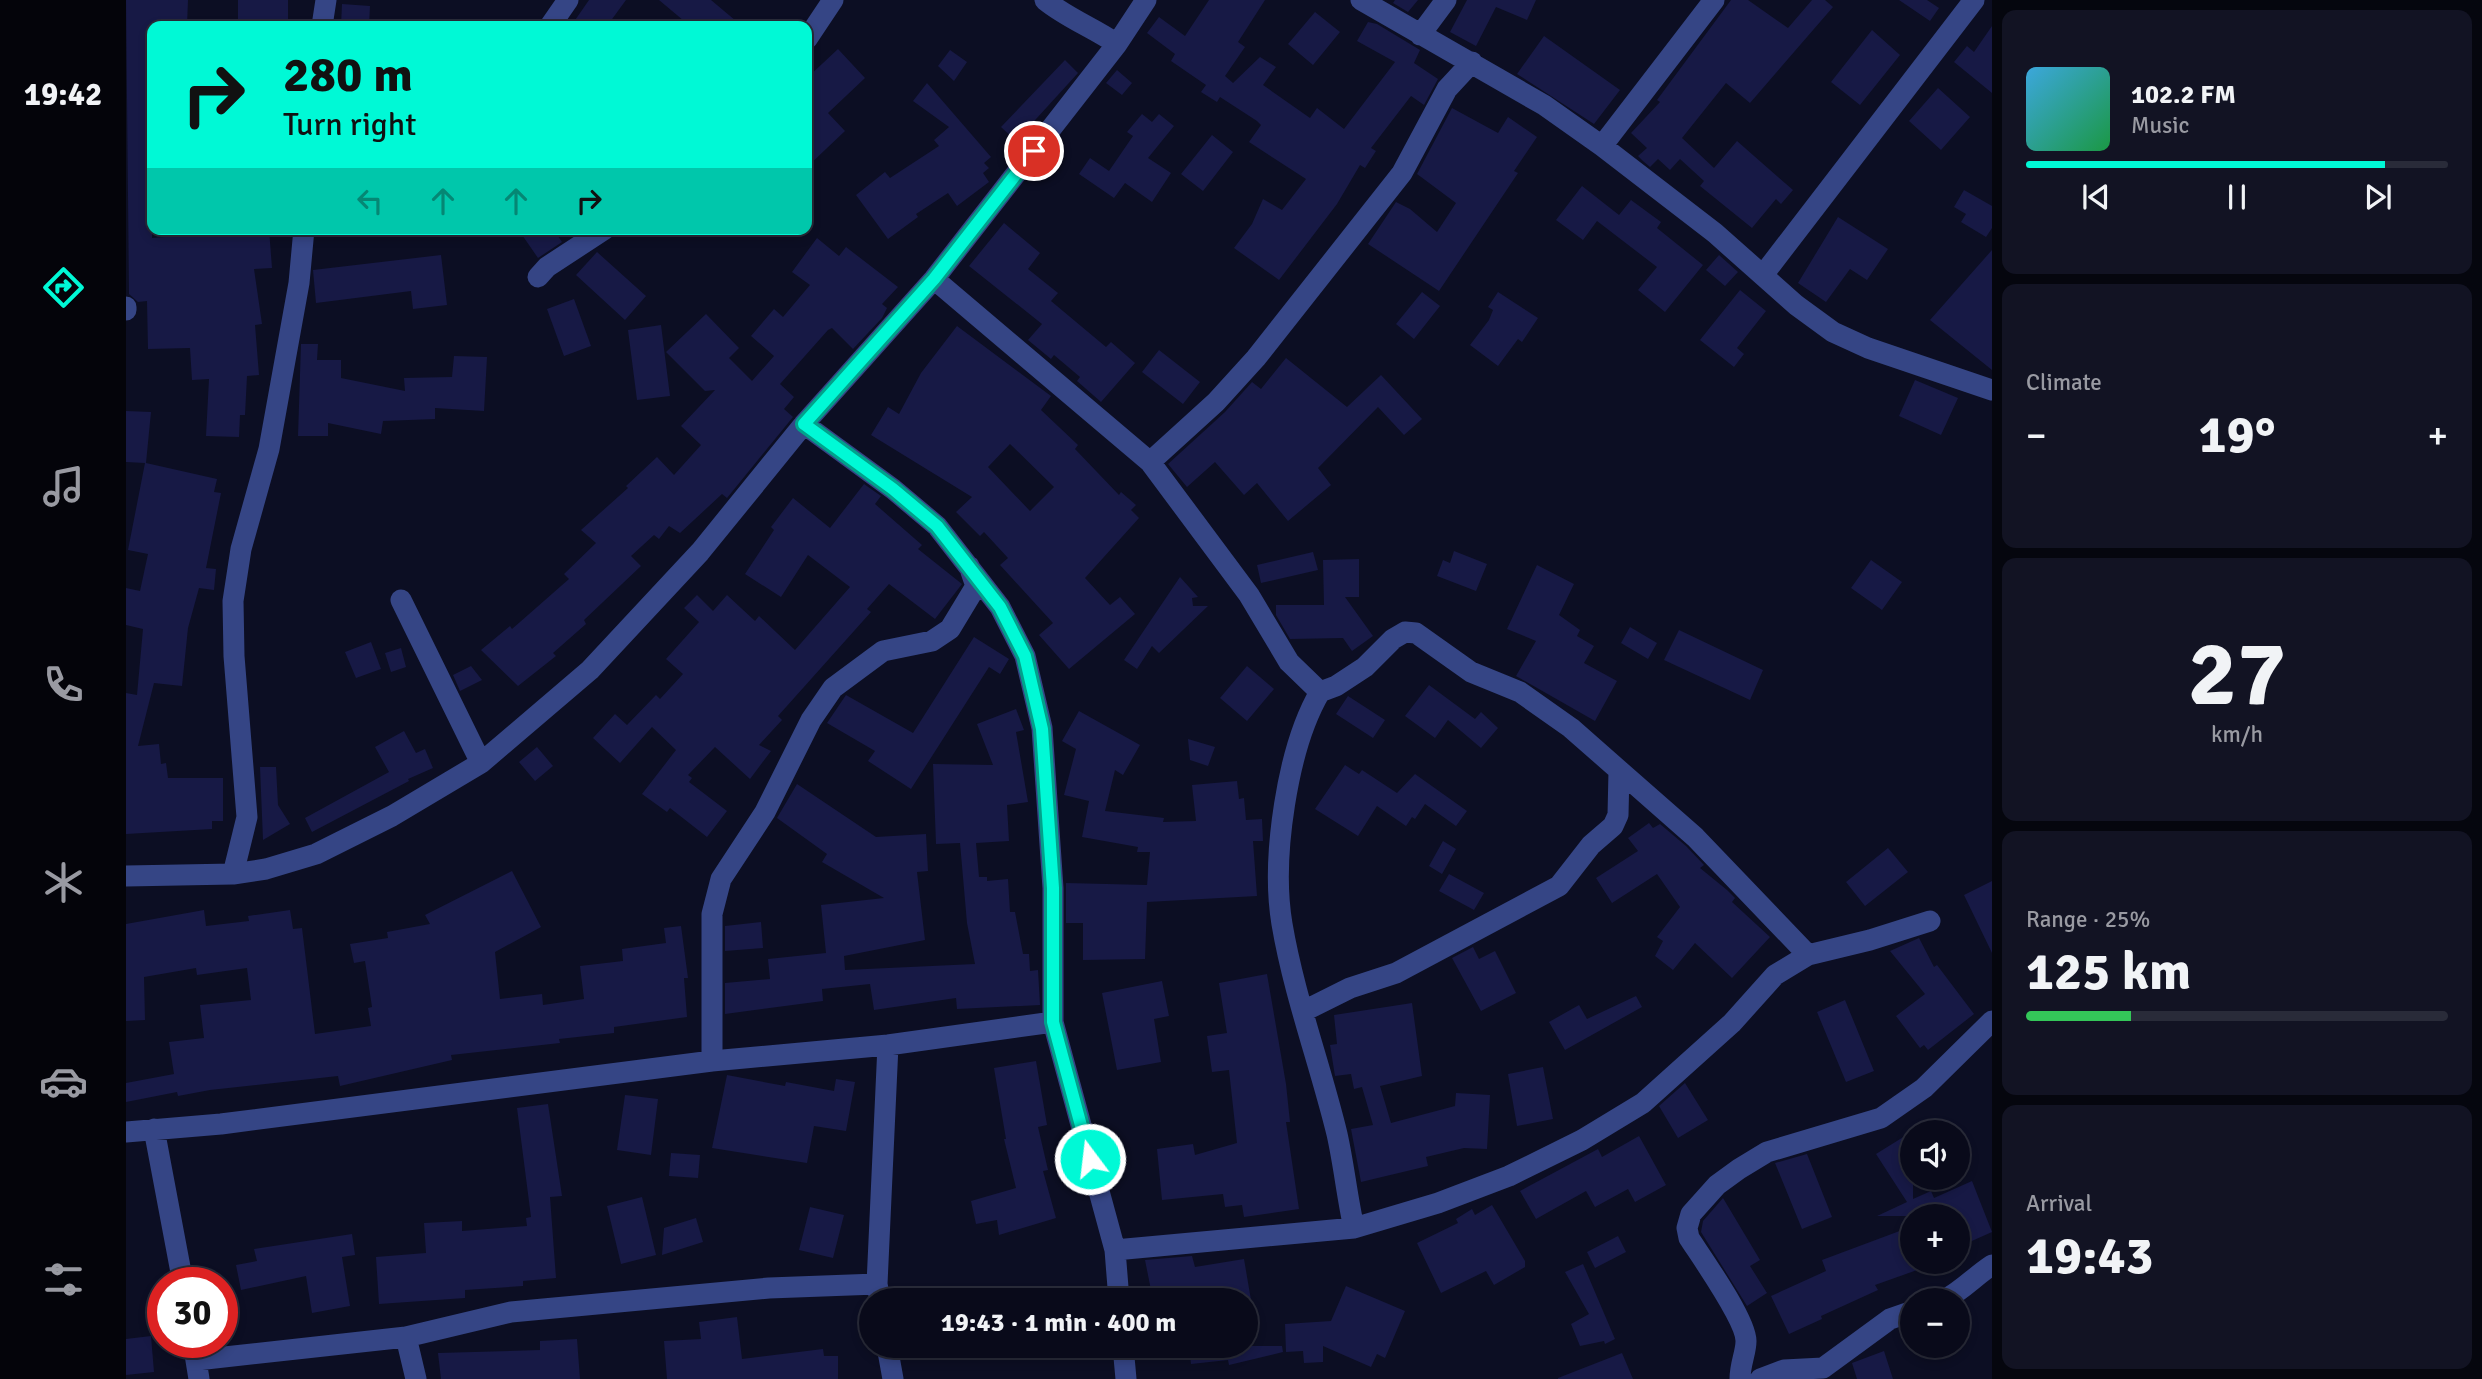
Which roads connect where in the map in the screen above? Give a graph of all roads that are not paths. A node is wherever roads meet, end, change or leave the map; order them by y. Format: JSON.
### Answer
{"nodes":[{"id":1,"x":326,"y":0,"type":"edge"},
{"id":2,"x":568,"y":0,"type":"edge"},
{"id":3,"x":833,"y":0,"type":"edge"},
{"id":4,"x":1045,"y":0,"type":"edge"},
{"id":5,"x":1077,"y":0,"type":"edge"},
{"id":6,"x":1146,"y":0,"type":"edge"},
{"id":7,"x":1361,"y":0,"type":"edge"},
{"id":8,"x":1446,"y":0,"type":"edge"},
{"id":9,"x":1714,"y":0,"type":"edge"},
{"id":10,"x":1974,"y":0,"type":"edge"},
{"id":11,"x":323,"y":21,"type":"edge"},
{"id":12,"x":553,"y":21,"type":"edge"},
{"id":13,"x":1085,"y":23,"type":"junction"},
{"id":14,"x":812,"y":32,"type":"edge"},
{"id":15,"x":1420,"y":35,"type":"junction"},
{"id":16,"x":1118,"y":44,"type":"junction"},
{"id":17,"x":1472,"y":62,"type":"junction"},
{"id":18,"x":1602,"y":146,"type":"junction"},
{"id":19,"x":303,"y":235,"type":"edge"},
{"id":20,"x":597,"y":235,"type":"edge"},
{"id":21,"x":1763,"y":275,"type":"junction"},
{"id":22,"x":538,"y":277,"type":"dead end"},
{"id":23,"x":934,"y":279,"type":"junction"},
{"id":24,"x":1992,"y":390,"type":"edge"},
{"id":25,"x":804,"y":424,"type":"junction"},
{"id":26,"x":1150,"y":462,"type":"junction"},
{"id":27,"x":967,"y":561,"type":"junction"},
{"id":28,"x":401,"y":600,"type":"dead end"},
{"id":29,"x":1320,"y":692,"type":"junction"},
{"id":30,"x":481,"y":763,"type":"junction"},
{"id":31,"x":1619,"y":771,"type":"junction"},
{"id":32,"x":233,"y":874,"type":"junction"},
{"id":33,"x":126,"y":876,"type":"edge"},
{"id":34,"x":1930,"y":921,"type":"dead end"},
{"id":35,"x":1808,"y":955,"type":"junction"},
{"id":36,"x":1304,"y":1011,"type":"junction"},
{"id":37,"x":1992,"y":1021,"type":"edge"},
{"id":38,"x":1053,"y":1022,"type":"junction"},
{"id":39,"x":888,"y":1045,"type":"junction"},
{"id":40,"x":712,"y":1060,"type":"junction"},
{"id":41,"x":154,"y":1129,"type":"junction"},
{"id":42,"x":126,"y":1132,"type":"edge"},
{"id":43,"x":1354,"y":1228,"type":"junction"},
{"id":44,"x":1115,"y":1250,"type":"junction"},
{"id":45,"x":180,"y":1267,"type":"edge"},
{"id":46,"x":1990,"y":1270,"type":"edge"},
{"id":47,"x":879,"y":1288,"type":"edge"},
{"id":48,"x":1118,"y":1288,"type":"edge"},
{"id":49,"x":1966,"y":1288,"type":"edge"},
{"id":50,"x":859,"y":1291,"type":"edge"},
{"id":51,"x":1900,"y":1316,"type":"edge"},
{"id":52,"x":406,"y":1337,"type":"junction"},
{"id":53,"x":889,"y":1358,"type":"edge"},
{"id":54,"x":1124,"y":1358,"type":"edge"},
{"id":55,"x":197,"y":1360,"type":"edge"},
{"id":56,"x":1825,"y":1373,"type":"edge"},
{"id":57,"x":416,"y":1379,"type":"edge"},
{"id":58,"x":892,"y":1379,"type":"edge"},
{"id":59,"x":1126,"y":1379,"type":"edge"},
{"id":60,"x":1740,"y":1379,"type":"edge"},
{"id":61,"x":1760,"y":1379,"type":"edge"}],
"edges":[{"from":1,"to":11,"type":"street"},
{"from":2,"to":12,"type":"street"},
{"from":3,"to":14,"type":"street"},
{"from":4,"to":13,"type":"street"},
{"from":5,"to":13,"type":"street"},
{"from":6,"to":16,"type":"street"},
{"from":7,"to":15,"type":"street"},
{"from":8,"to":15,"type":"street"},
{"from":9,"to":18,"type":"street"},
{"from":10,"to":21,"type":"street"},
{"from":13,"to":16,"type":"street"},
{"from":15,"to":17,"type":"street"},
{"from":16,"to":23,"type":"street"},
{"from":17,"to":18,"type":"street"},
{"from":17,"to":26,"type":"street"},
{"from":18,"to":21,"type":"street"},
{"from":19,"to":32,"type":"street"},
{"from":20,"to":22,"type":"street"},
{"from":21,"to":24,"type":"street"},
{"from":23,"to":25,"type":"street"},
{"from":23,"to":26,"type":"street"},
{"from":25,"to":27,"type":"street"},
{"from":25,"to":30,"type":"street"},
{"from":26,"to":29,"type":"street"},
{"from":27,"to":38,"type":"street"},
{"from":27,"to":40,"type":"street"},
{"from":28,"to":30,"type":"street"},
{"from":29,"to":31,"type":"street"},
{"from":29,"to":36,"type":"street"},
{"from":30,"to":32,"type":"street"},
{"from":31,"to":35,"type":"street"},
{"from":31,"to":36,"type":"street"},
{"from":32,"to":33,"type":"street"},
{"from":34,"to":35,"type":"street"},
{"from":35,"to":43,"type":"street"},
{"from":36,"to":43,"type":"street"},
{"from":37,"to":60,"type":"street"},
{"from":38,"to":39,"type":"street"},
{"from":38,"to":44,"type":"street"},
{"from":39,"to":40,"type":"street"},
{"from":39,"to":47,"type":"street"},
{"from":40,"to":41,"type":"street"},
{"from":41,"to":42,"type":"street"},
{"from":41,"to":45,"type":"street"},
{"from":43,"to":44,"type":"street"},
{"from":44,"to":48,"type":"street"},
{"from":46,"to":49,"type":"street"},
{"from":50,"to":52,"type":"street"},
{"from":51,"to":56,"type":"street"},
{"from":52,"to":55,"type":"street"},
{"from":52,"to":57,"type":"street"},
{"from":53,"to":58,"type":"street"},
{"from":54,"to":59,"type":"street"},
{"from":56,"to":61,"type":"street"}]}
